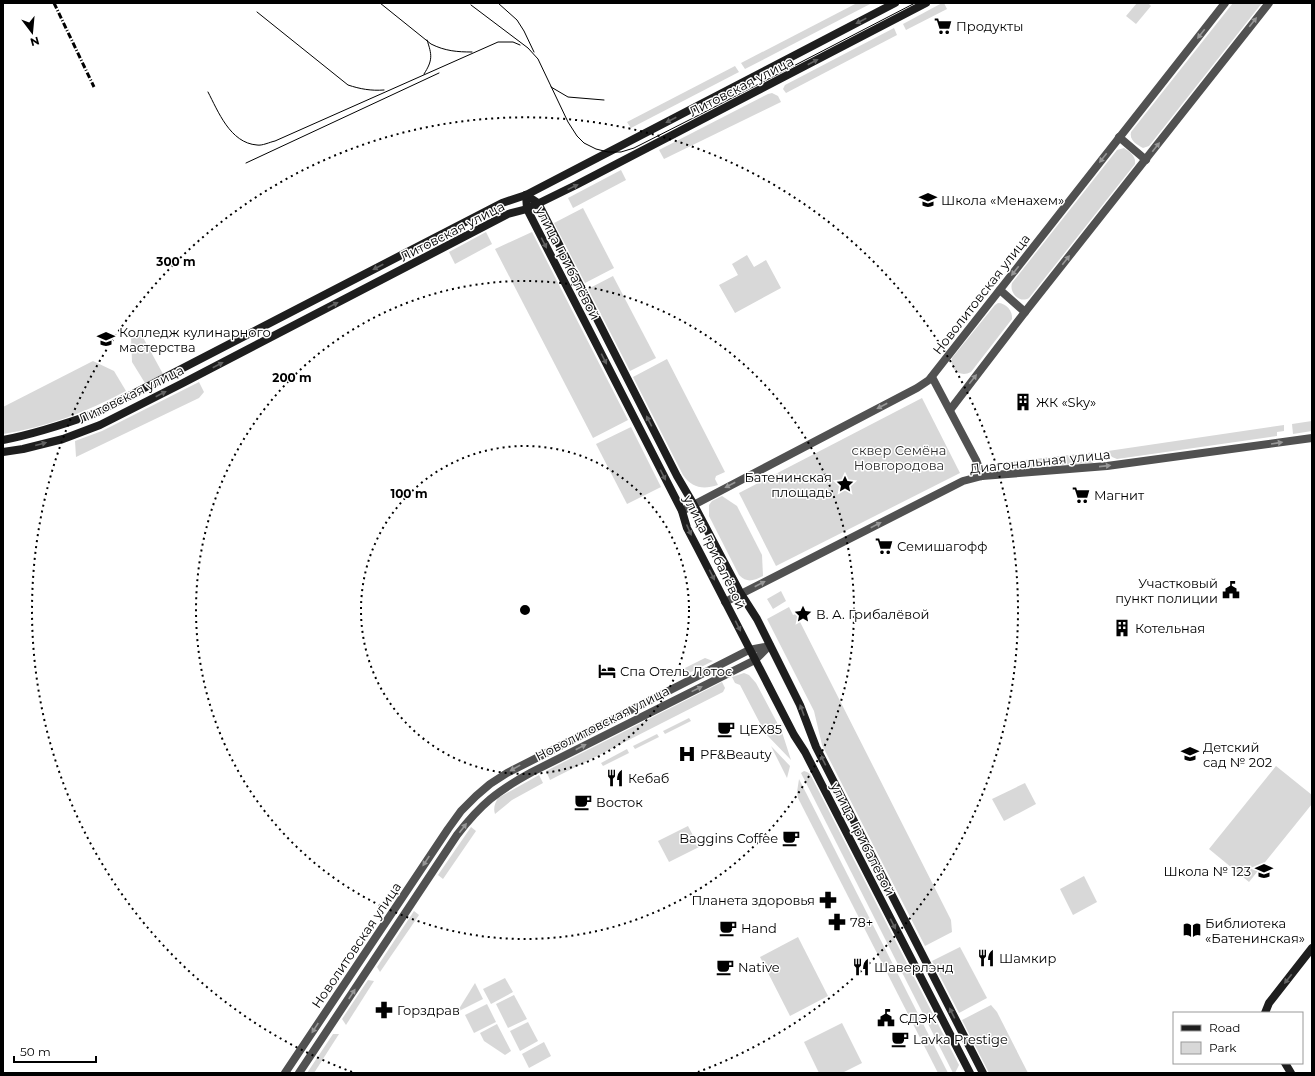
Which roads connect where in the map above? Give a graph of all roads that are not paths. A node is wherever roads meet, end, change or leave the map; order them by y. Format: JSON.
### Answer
{"nodes":[{"id":1,"x":895,"y":3,"type":"edge"},
{"id":2,"x":926,"y":3,"type":"edge"},
{"id":3,"x":1225,"y":3,"type":"edge"},
{"id":4,"x":1269,"y":3,"type":"edge"},
{"id":5,"x":1119,"y":137,"type":"junction"},
{"id":6,"x":1146,"y":160,"type":"junction"},
{"id":7,"x":526,"y":195,"type":"junction"},
{"id":8,"x":538,"y":203,"type":"junction"},
{"id":9,"x":527,"y":209,"type":"junction"},
{"id":10,"x":1000,"y":290,"type":"junction"},
{"id":11,"x":1025,"y":312,"type":"junction"},
{"id":12,"x":932,"y":377,"type":"junction"},
{"id":13,"x":950,"y":410,"type":"junction"},
{"id":14,"x":1312,"y":438,"type":"edge"},
{"id":15,"x":3,"y":440,"type":"edge"},
{"id":16,"x":3,"y":452,"type":"edge"},
{"id":17,"x":982,"y":476,"type":"junction"},
{"id":18,"x":694,"y":504,"type":"junction"},
{"id":19,"x":682,"y":511,"type":"junction"},
{"id":20,"x":741,"y":594,"type":"junction"},
{"id":21,"x":725,"y":602,"type":"junction"},
{"id":22,"x":770,"y":646,"type":"junction"},
{"id":23,"x":749,"y":650,"type":"junction"},
{"id":24,"x":755,"y":660,"type":"junction"},
{"id":25,"x":1312,"y":948,"type":"edge"},
{"id":26,"x":1265,"y":1012,"type":"edge"},
{"id":27,"x":1286,"y":1064,"type":"edge"},
{"id":28,"x":286,"y":1073,"type":"edge"},
{"id":29,"x":299,"y":1073,"type":"edge"},
{"id":30,"x":970,"y":1073,"type":"edge"},
{"id":31,"x":983,"y":1073,"type":"edge"},
{"id":32,"x":1290,"y":1073,"type":"edge"}],
"edges":[{"from":1,"to":7,"type":"street","name":"Литовская улица","one_way":true},
{"from":8,"to":2,"type":"street","name":"Литовская улица","one_way":true},
{"from":3,"to":5,"type":"street","name":"Новолитовская улица","one_way":true},
{"from":6,"to":4,"type":"street","one_way":true},
{"from":5,"to":6,"type":"street"},
{"from":5,"to":10,"type":"street","name":"Новолитовская улица","one_way":true},
{"from":11,"to":6,"type":"street","one_way":true},
{"from":7,"to":8,"type":"street","name":"улица Грибалёвой"},
{"from":7,"to":9,"type":"street","name":"улица Грибалёвой"},
{"from":7,"to":15,"type":"street","name":"Литовская улица","one_way":true},
{"from":8,"to":9,"type":"street","name":"Литовская улица"},
{"from":18,"to":8,"type":"street","name":"улица Грибалёвой","one_way":true},
{"from":16,"to":9,"type":"street","name":"Литовская улица","one_way":true},
{"from":9,"to":19,"type":"street","name":"улица Грибалёвой","one_way":true},
{"from":10,"to":11,"type":"street"},
{"from":10,"to":12,"type":"street","name":"Новолитовская улица"},
{"from":13,"to":11,"type":"street","one_way":true},
{"from":12,"to":13,"type":"street"},
{"from":12,"to":18,"type":"street","name":"Новолитовская улица","one_way":true},
{"from":13,"to":17,"type":"street"},
{"from":17,"to":14,"type":"street","name":"Диагональная улица","one_way":true},
{"from":20,"to":17,"type":"street","name":"Диагональная улица","one_way":true},
{"from":18,"to":19,"type":"street","name":"Новолитовская улица"},
{"from":18,"to":20,"type":"street","name":"улица Грибалёвой"},
{"from":19,"to":21,"type":"street","name":"улица Грибалёвой","one_way":true},
{"from":20,"to":21,"type":"street","name":"Диагональная улица"},
{"from":20,"to":22,"type":"street","name":"улица Грибалёвой"},
{"from":21,"to":23,"type":"street","name":"улица Грибалёвой","one_way":true},
{"from":22,"to":23,"type":"street","name":"Новолитовская улица"},
{"from":22,"to":24,"type":"street","name":"Новолитовская улица"},
{"from":31,"to":22,"type":"street","name":"улица Грибалёвой","one_way":true},
{"from":23,"to":24,"type":"street","name":"улица Грибалёвой"},
{"from":23,"to":28,"type":"street","name":"Новолитовская улица","one_way":true},
{"from":29,"to":24,"type":"street","name":"Новолитовская улица","one_way":true},
{"from":24,"to":30,"type":"street","name":"улица Грибалёвой","one_way":true},
{"from":25,"to":26,"type":"street","one_way":true},
{"from":27,"to":32,"type":"street"}]}
